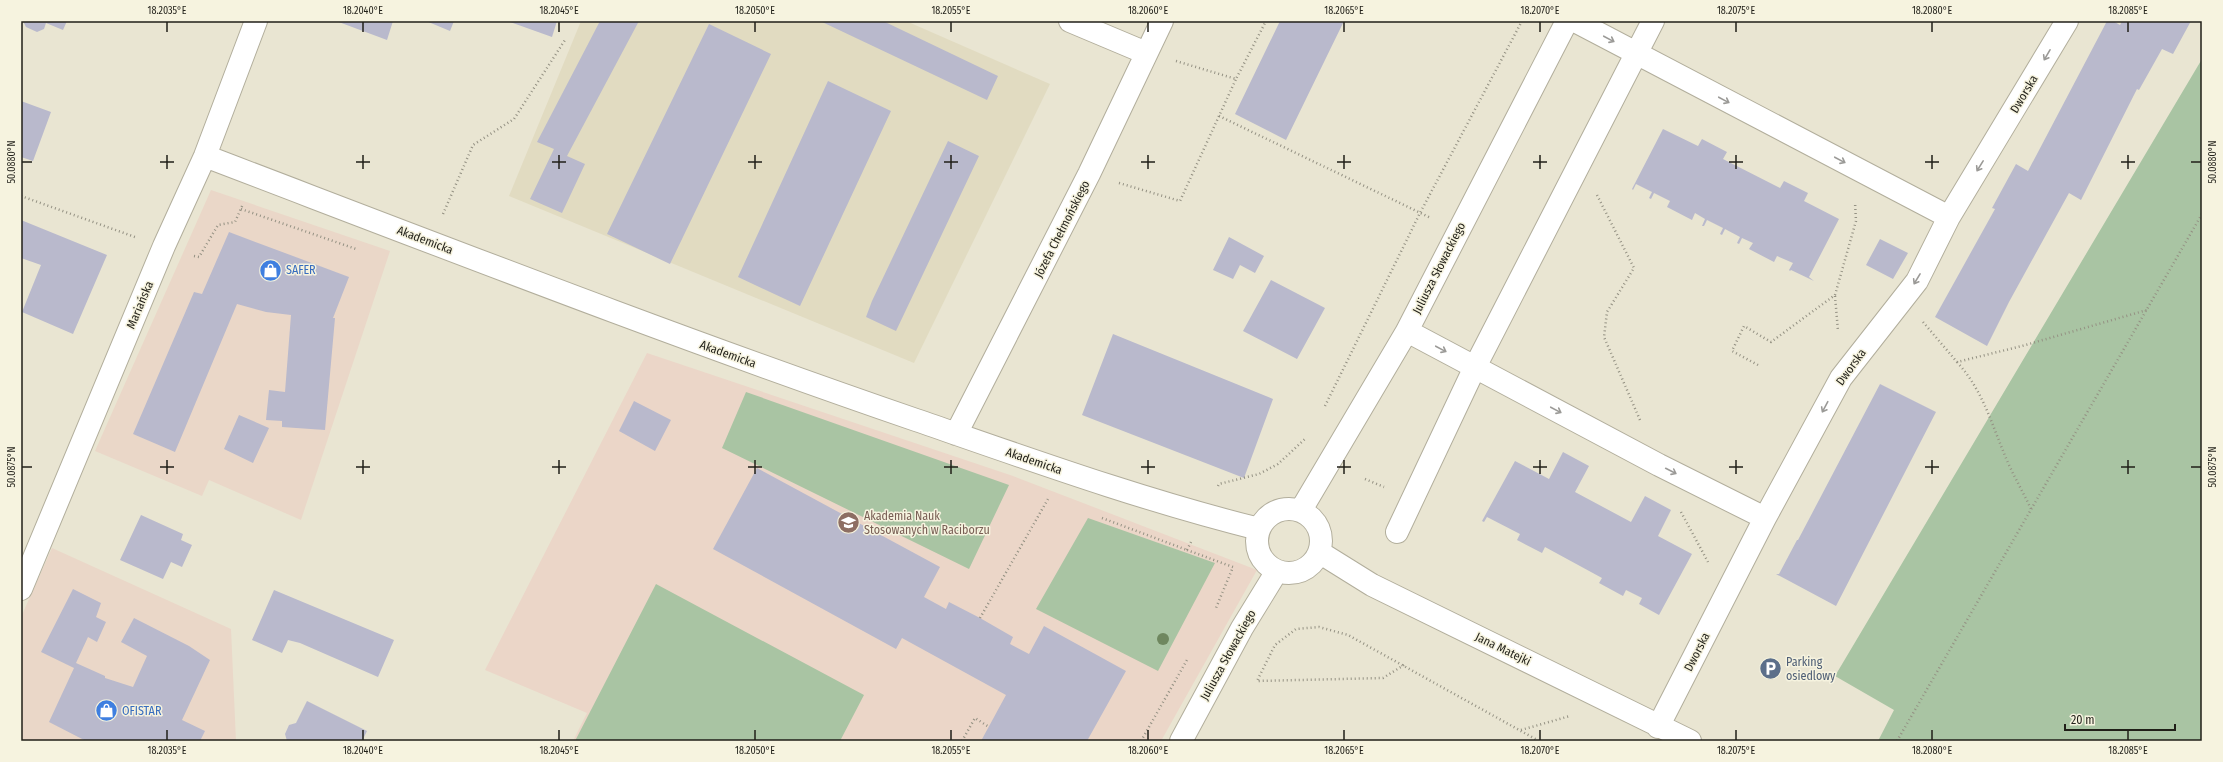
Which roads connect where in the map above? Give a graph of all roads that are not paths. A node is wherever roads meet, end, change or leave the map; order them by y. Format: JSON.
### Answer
{"nodes":[{"id":1,"x":256,"y":21,"type":"edge"},
{"id":2,"x":1070,"y":21,"type":"edge"},
{"id":3,"x":1162,"y":21,"type":"edge"},
{"id":4,"x":1567,"y":21,"type":"edge"},
{"id":5,"x":1575,"y":21,"type":"edge"},
{"id":6,"x":1653,"y":21,"type":"edge"},
{"id":7,"x":2067,"y":21,"type":"edge"},
{"id":8,"x":1146,"y":53,"type":"junction"},
{"id":9,"x":1637,"y":54,"type":"junction"},
{"id":10,"x":205,"y":156,"type":"junction"},
{"id":11,"x":1949,"y":217,"type":"junction"},
{"id":12,"x":1407,"y":331,"type":"junction"},
{"id":13,"x":1475,"y":366,"type":"junction"},
{"id":14,"x":956,"y":434,"type":"junction"},
{"id":15,"x":1301,"y":510,"type":"junction"},
{"id":16,"x":1765,"y":518,"type":"junction"},
{"id":17,"x":1259,"y":529,"type":"junction"},
{"id":18,"x":1397,"y":532,"type":"dead end"},
{"id":19,"x":1319,"y":552,"type":"junction"},
{"id":20,"x":1277,"y":571,"type":"junction"},
{"id":21,"x":21,"y":588,"type":"edge"},
{"id":22,"x":1658,"y":727,"type":"junction"},
{"id":23,"x":1181,"y":741,"type":"edge"},
{"id":24,"x":1690,"y":741,"type":"edge"}],
"edges":[{"from":1,"to":10,"type":"street","name":"Mariańska"},
{"from":2,"to":8,"type":"street"},
{"from":3,"to":8,"type":"street","name":"Józefa Chełmońskiego"},
{"from":4,"to":12,"type":"street","name":"Juliusza Słowackiego"},
{"from":5,"to":9,"type":"street","one_way":true},
{"from":6,"to":9,"type":"street"},
{"from":7,"to":11,"type":"street","name":"Dworska","one_way":true},
{"from":8,"to":14,"type":"street","name":"Józefa Chełmońskiego"},
{"from":9,"to":11,"type":"street","one_way":true},
{"from":9,"to":13,"type":"street"},
{"from":10,"to":14,"type":"street","name":"Akademicka"},
{"from":10,"to":21,"type":"street","name":"Mariańska"},
{"from":11,"to":16,"type":"street","name":"Dworska","one_way":true},
{"from":12,"to":13,"type":"street","one_way":true},
{"from":12,"to":15,"type":"street","name":"Juliusza Słowackiego"},
{"from":13,"to":16,"type":"street","one_way":true},
{"from":13,"to":18,"type":"street"},
{"from":14,"to":17,"type":"street","name":"Akademicka"},
{"from":15,"to":17,"type":"street"},
{"from":15,"to":19,"type":"street"},
{"from":16,"to":22,"type":"street","name":"Dworska"},
{"from":17,"to":20,"type":"street"},
{"from":19,"to":20,"type":"street"},
{"from":19,"to":22,"type":"street","name":"Jana Matejki"},
{"from":20,"to":23,"type":"street","name":"Juliusza Słowackiego"},
{"from":22,"to":24,"type":"street","name":"Jana Matejki"}]}
